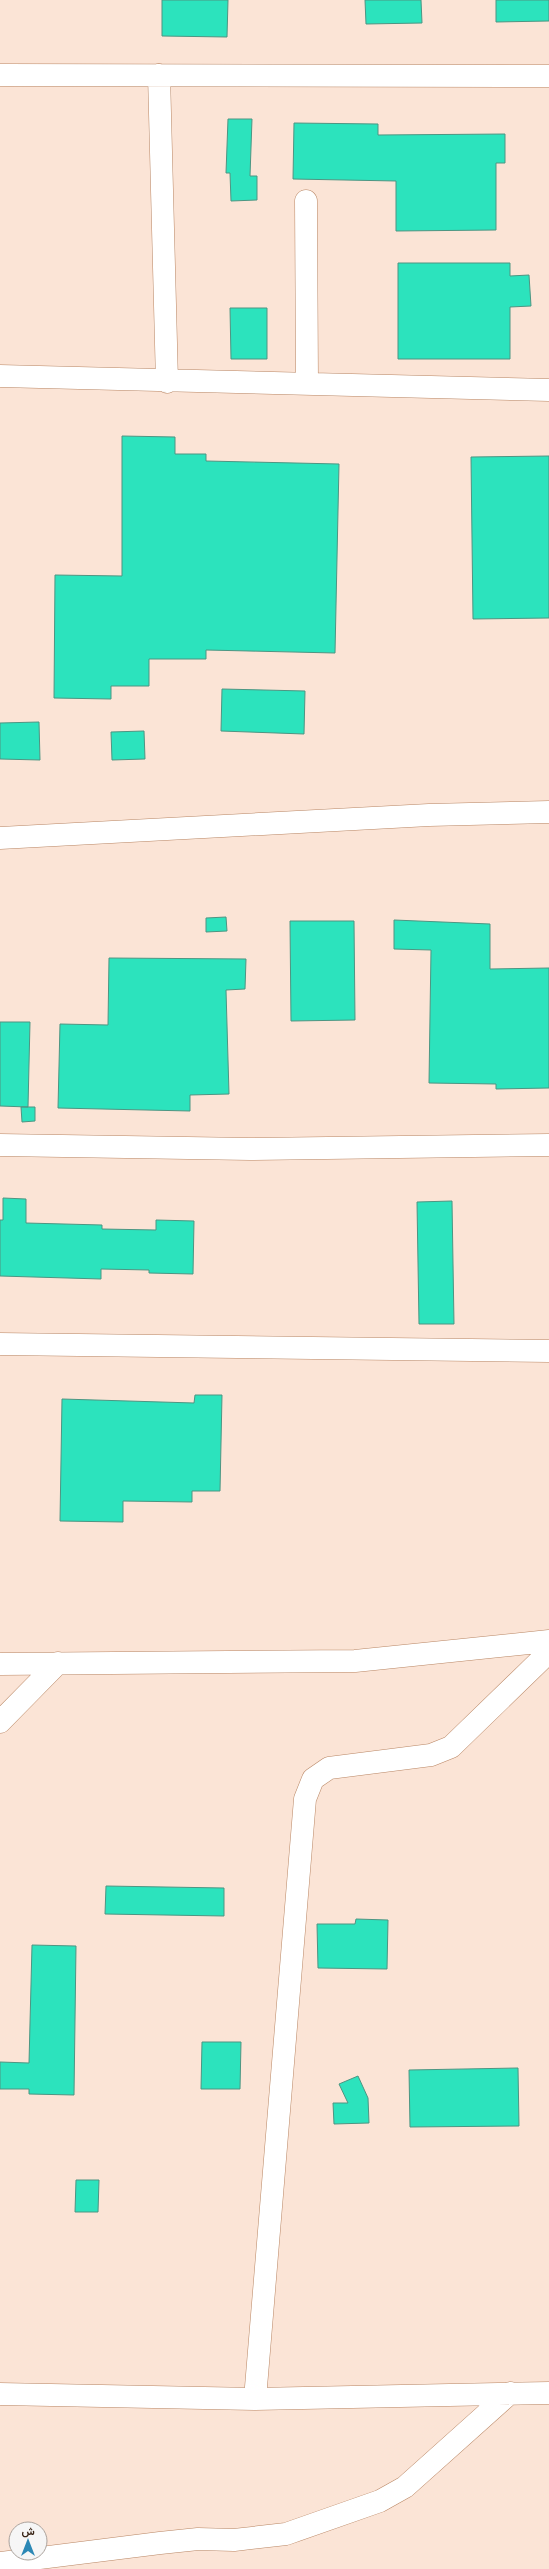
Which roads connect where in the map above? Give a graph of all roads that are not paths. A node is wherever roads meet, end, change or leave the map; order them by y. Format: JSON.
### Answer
{"nodes":[{"id":1,"x":0,"y":75,"type":"edge"},
{"id":2,"x":159,"y":75,"type":"junction"},
{"id":3,"x":549,"y":76,"type":"edge"},
{"id":4,"x":306,"y":201,"type":"dead end"},
{"id":5,"x":0,"y":376,"type":"edge"},
{"id":6,"x":167,"y":382,"type":"junction"},
{"id":7,"x":307,"y":383,"type":"junction"},
{"id":8,"x":549,"y":390,"type":"edge"},
{"id":9,"x":549,"y":812,"type":"edge"},
{"id":10,"x":0,"y":838,"type":"edge"},
{"id":11,"x":549,"y":1144,"type":"edge"},
{"id":12,"x":0,"y":1145,"type":"edge"},
{"id":13,"x":0,"y":1344,"type":"edge"},
{"id":14,"x":549,"y":1350,"type":"edge"},
{"id":15,"x":549,"y":1641,"type":"edge"},
{"id":16,"x":549,"y":1652,"type":"edge"},
{"id":17,"x":58,"y":1663,"type":"junction"},
{"id":18,"x":0,"y":1664,"type":"edge"},
{"id":19,"x":0,"y":1722,"type":"edge"},
{"id":20,"x":510,"y":2393,"type":"junction"},
{"id":21,"x":549,"y":2393,"type":"edge"},
{"id":22,"x":0,"y":2394,"type":"edge"},
{"id":23,"x":255,"y":2399,"type":"junction"},
{"id":24,"x":0,"y":2564,"type":"edge"}],
"edges":[{"from":1,"to":2,"type":"street"},
{"from":2,"to":3,"type":"street"},
{"from":2,"to":6,"type":"street"},
{"from":4,"to":7,"type":"street"},
{"from":5,"to":6,"type":"street"},
{"from":6,"to":7,"type":"street"},
{"from":7,"to":8,"type":"street"},
{"from":9,"to":10,"type":"street"},
{"from":11,"to":12,"type":"street"},
{"from":13,"to":14,"type":"street"},
{"from":15,"to":17,"type":"street"},
{"from":16,"to":23,"type":"street"},
{"from":17,"to":18,"type":"street"},
{"from":17,"to":19,"type":"street"},
{"from":20,"to":21,"type":"street"},
{"from":20,"to":23,"type":"street"},
{"from":20,"to":24,"type":"street"},
{"from":22,"to":23,"type":"street"}]}
